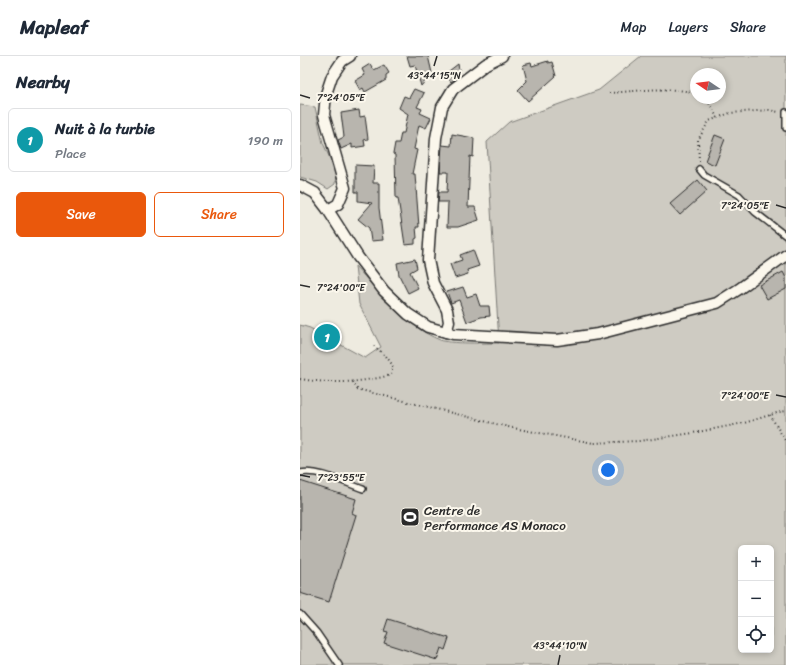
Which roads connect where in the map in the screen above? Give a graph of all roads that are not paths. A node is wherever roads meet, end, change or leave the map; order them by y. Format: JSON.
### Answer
{"nodes":[{"id":1,"x":350,"y":56,"type":"edge"},
{"id":2,"x":502,"y":56,"type":"edge"},
{"id":3,"x":785,"y":113,"type":"edge"},
{"id":4,"x":786,"y":128,"type":"edge"},
{"id":5,"x":699,"y":168,"type":"road end"},
{"id":6,"x":300,"y":185,"type":"edge"},
{"id":7,"x":328,"y":210,"type":"junction"},
{"id":8,"x":786,"y":236,"type":"edge"},
{"id":9,"x":786,"y":255,"type":"edge"},
{"id":10,"x":446,"y":332,"type":"junction"},
{"id":11,"x":300,"y":473,"type":"edge"},
{"id":12,"x":363,"y":489,"type":"dead end"},
{"id":13,"x":300,"y":614,"type":"edge"},
{"id":14,"x":338,"y":665,"type":"edge"}],
"edges":[{"from":1,"to":7,"type":"street"},
{"from":2,"to":10,"type":"street"},
{"from":3,"to":4,"type":"lane"},
{"from":5,"to":8,"type":"lane"},
{"from":6,"to":7,"type":"street"},
{"from":7,"to":10,"type":"street"},
{"from":9,"to":10,"type":"street"},
{"from":11,"to":12,"type":"lane"},
{"from":13,"to":14,"type":"lane"}]}
